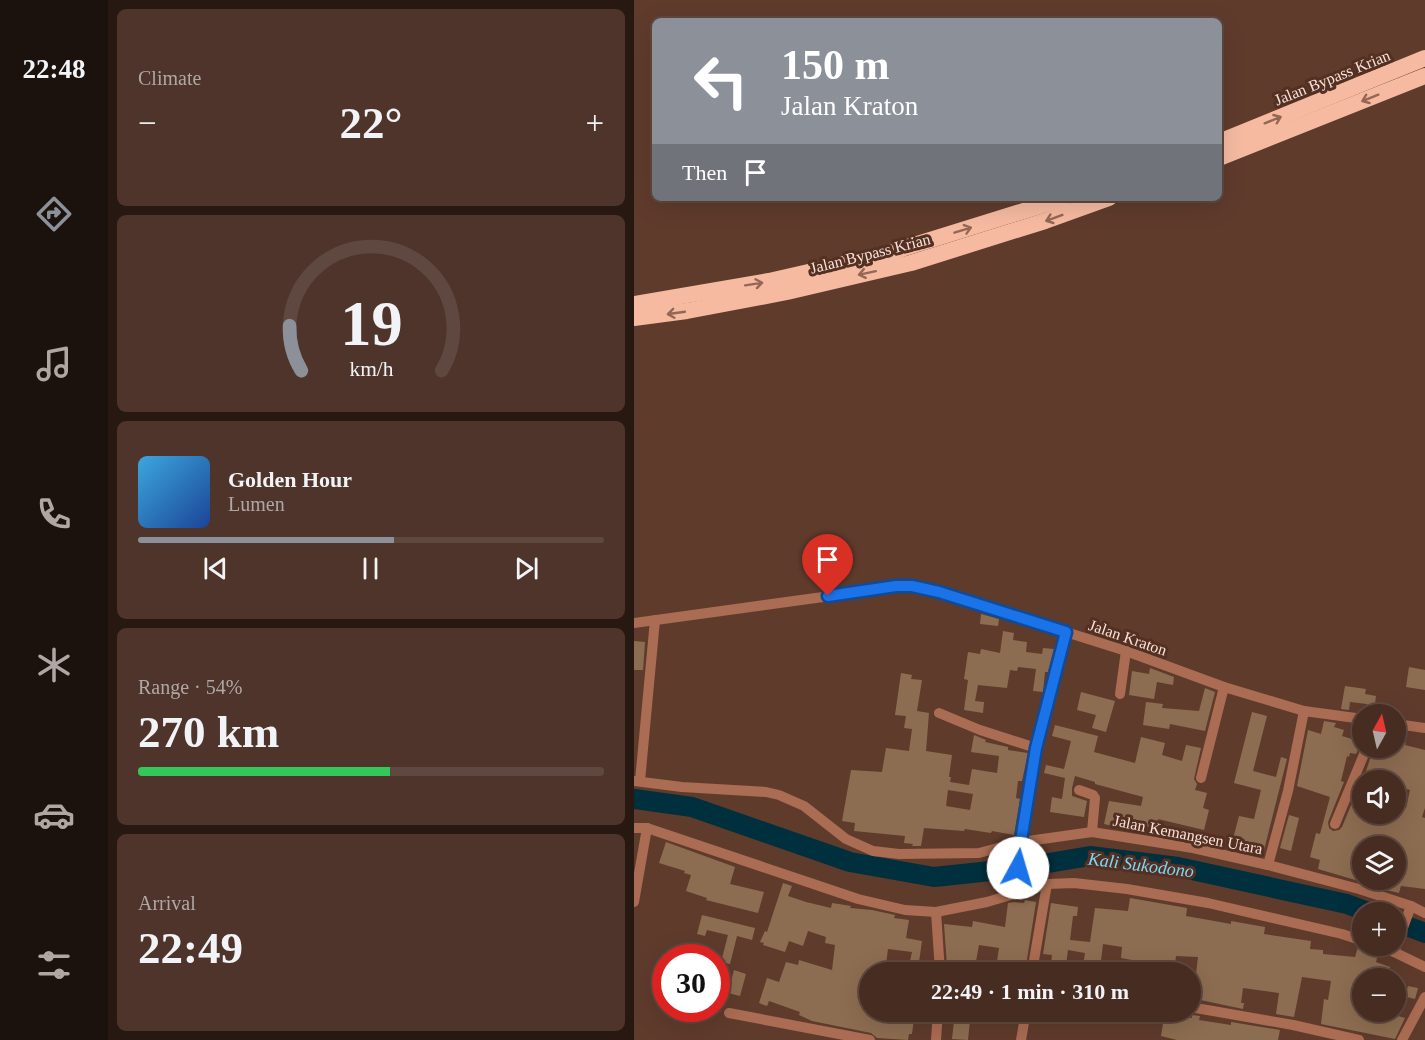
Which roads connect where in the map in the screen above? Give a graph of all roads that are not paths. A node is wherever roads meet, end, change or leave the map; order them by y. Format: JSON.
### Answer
{"nodes":[{"id":1,"x":1424,"y":58,"type":"edge"},
{"id":2,"x":1424,"y":76,"type":"edge"},
{"id":3,"x":1222,"y":141,"type":"edge"},
{"id":4,"x":1222,"y":157,"type":"edge"},
{"id":5,"x":1057,"y":201,"type":"edge"},
{"id":6,"x":1101,"y":201,"type":"edge"},
{"id":7,"x":634,"y":304,"type":"edge"},
{"id":8,"x":634,"y":318,"type":"edge"},
{"id":9,"x":655,"y":620,"type":"junction"},
{"id":10,"x":634,"y":623,"type":"edge"},
{"id":11,"x":1066,"y":632,"type":"junction"},
{"id":12,"x":1126,"y":651,"type":"junction"},
{"id":13,"x":1224,"y":687,"type":"junction"},
{"id":14,"x":1120,"y":694,"type":"dead end"},
{"id":15,"x":1304,"y":711,"type":"junction"},
{"id":16,"x":939,"y":713,"type":"dead end"},
{"id":17,"x":1352,"y":718,"type":"edge"},
{"id":18,"x":1406,"y":725,"type":"edge"},
{"id":19,"x":1424,"y":728,"type":"edge"},
{"id":20,"x":1036,"y":748,"type":"junction"},
{"id":21,"x":1362,"y":758,"type":"edge"},
{"id":22,"x":1201,"y":778,"type":"dead end"},
{"id":23,"x":637,"y":781,"type":"edge"},
{"id":24,"x":1080,"y":790,"type":"dead end"},
{"id":25,"x":1335,"y":824,"type":"dead end"},
{"id":26,"x":634,"y":828,"type":"edge"},
{"id":27,"x":647,"y":828,"type":"junction"},
{"id":28,"x":1092,"y":832,"type":"junction"},
{"id":29,"x":1020,"y":847,"type":"junction"},
{"id":30,"x":1268,"y":865,"type":"junction"},
{"id":31,"x":1047,"y":884,"type":"junction"},
{"id":32,"x":1017,"y":888,"type":"junction"},
{"id":33,"x":634,"y":902,"type":"edge"},
{"id":34,"x":1410,"y":911,"type":"junction"},
{"id":35,"x":936,"y":912,"type":"junction"},
{"id":36,"x":1424,"y":913,"type":"edge"},
{"id":37,"x":1406,"y":922,"type":"edge"},
{"id":38,"x":1352,"y":937,"type":"edge"},
{"id":39,"x":1406,"y":955,"type":"edge"},
{"id":40,"x":939,"y":962,"type":"edge"},
{"id":41,"x":1034,"y":962,"type":"edge"},
{"id":42,"x":1424,"y":967,"type":"edge"},
{"id":43,"x":1424,"y":997,"type":"edge"},
{"id":44,"x":1201,"y":1009,"type":"edge"},
{"id":45,"x":730,"y":1013,"type":"edge"},
{"id":46,"x":937,"y":1022,"type":"edge"},
{"id":47,"x":1025,"y":1022,"type":"edge"},
{"id":48,"x":870,"y":1040,"type":"edge"},
{"id":49,"x":936,"y":1040,"type":"edge"},
{"id":50,"x":1021,"y":1040,"type":"edge"},
{"id":51,"x":1359,"y":1040,"type":"edge"},
{"id":52,"x":1402,"y":1040,"type":"edge"}],
"edges":[{"from":3,"to":1,"type":"highway","name":"Jalan Bypass Krian","one_way":true},
{"from":2,"to":4,"type":"highway","name":"Jalan Bypass Krian","one_way":true},
{"from":7,"to":5,"type":"highway","name":"Jalan Bypass Krian","one_way":true},
{"from":6,"to":8,"type":"highway","name":"Jalan Bypass Krian","one_way":true},
{"from":9,"to":10,"type":"street","name":"Jalan Kraton"},
{"from":9,"to":11,"type":"street","name":"Jalan Kraton"},
{"from":9,"to":23,"type":"street"},
{"from":11,"to":12,"type":"street","name":"Jalan Kraton"},
{"from":11,"to":20,"type":"street"},
{"from":12,"to":13,"type":"street","name":"Jalan Kraton"},
{"from":12,"to":14,"type":"street"},
{"from":13,"to":15,"type":"street","name":"Jalan Kraton"},
{"from":13,"to":22,"type":"street"},
{"from":15,"to":17,"type":"street","name":"Jalan Kraton"},
{"from":15,"to":30,"type":"street"},
{"from":16,"to":20,"type":"street"},
{"from":18,"to":19,"type":"street"},
{"from":20,"to":29,"type":"street"},
{"from":21,"to":25,"type":"street"},
{"from":23,"to":29,"type":"street","name":"Jalan Kemangsen Utara"},
{"from":24,"to":28,"type":"street"},
{"from":26,"to":27,"type":"street"},
{"from":27,"to":33,"type":"street"},
{"from":27,"to":35,"type":"street"},
{"from":28,"to":29,"type":"street","name":"Jalan Kemangsen Utara"},
{"from":28,"to":30,"type":"street","name":"Jalan Kemangsen Utara"},
{"from":29,"to":32,"type":"street"},
{"from":30,"to":34,"type":"street","name":"Jalan Kemangsen Utara"},
{"from":31,"to":32,"type":"street"},
{"from":31,"to":38,"type":"street"},
{"from":31,"to":41,"type":"street"},
{"from":32,"to":35,"type":"street"},
{"from":34,"to":36,"type":"street","name":"Jalan Kemangsen Utara"},
{"from":34,"to":37,"type":"street"},
{"from":35,"to":40,"type":"street"},
{"from":39,"to":42,"type":"street"},
{"from":43,"to":52,"type":"street"},
{"from":44,"to":51,"type":"street"},
{"from":45,"to":48,"type":"street"},
{"from":46,"to":49,"type":"street"},
{"from":47,"to":50,"type":"street"}]}
